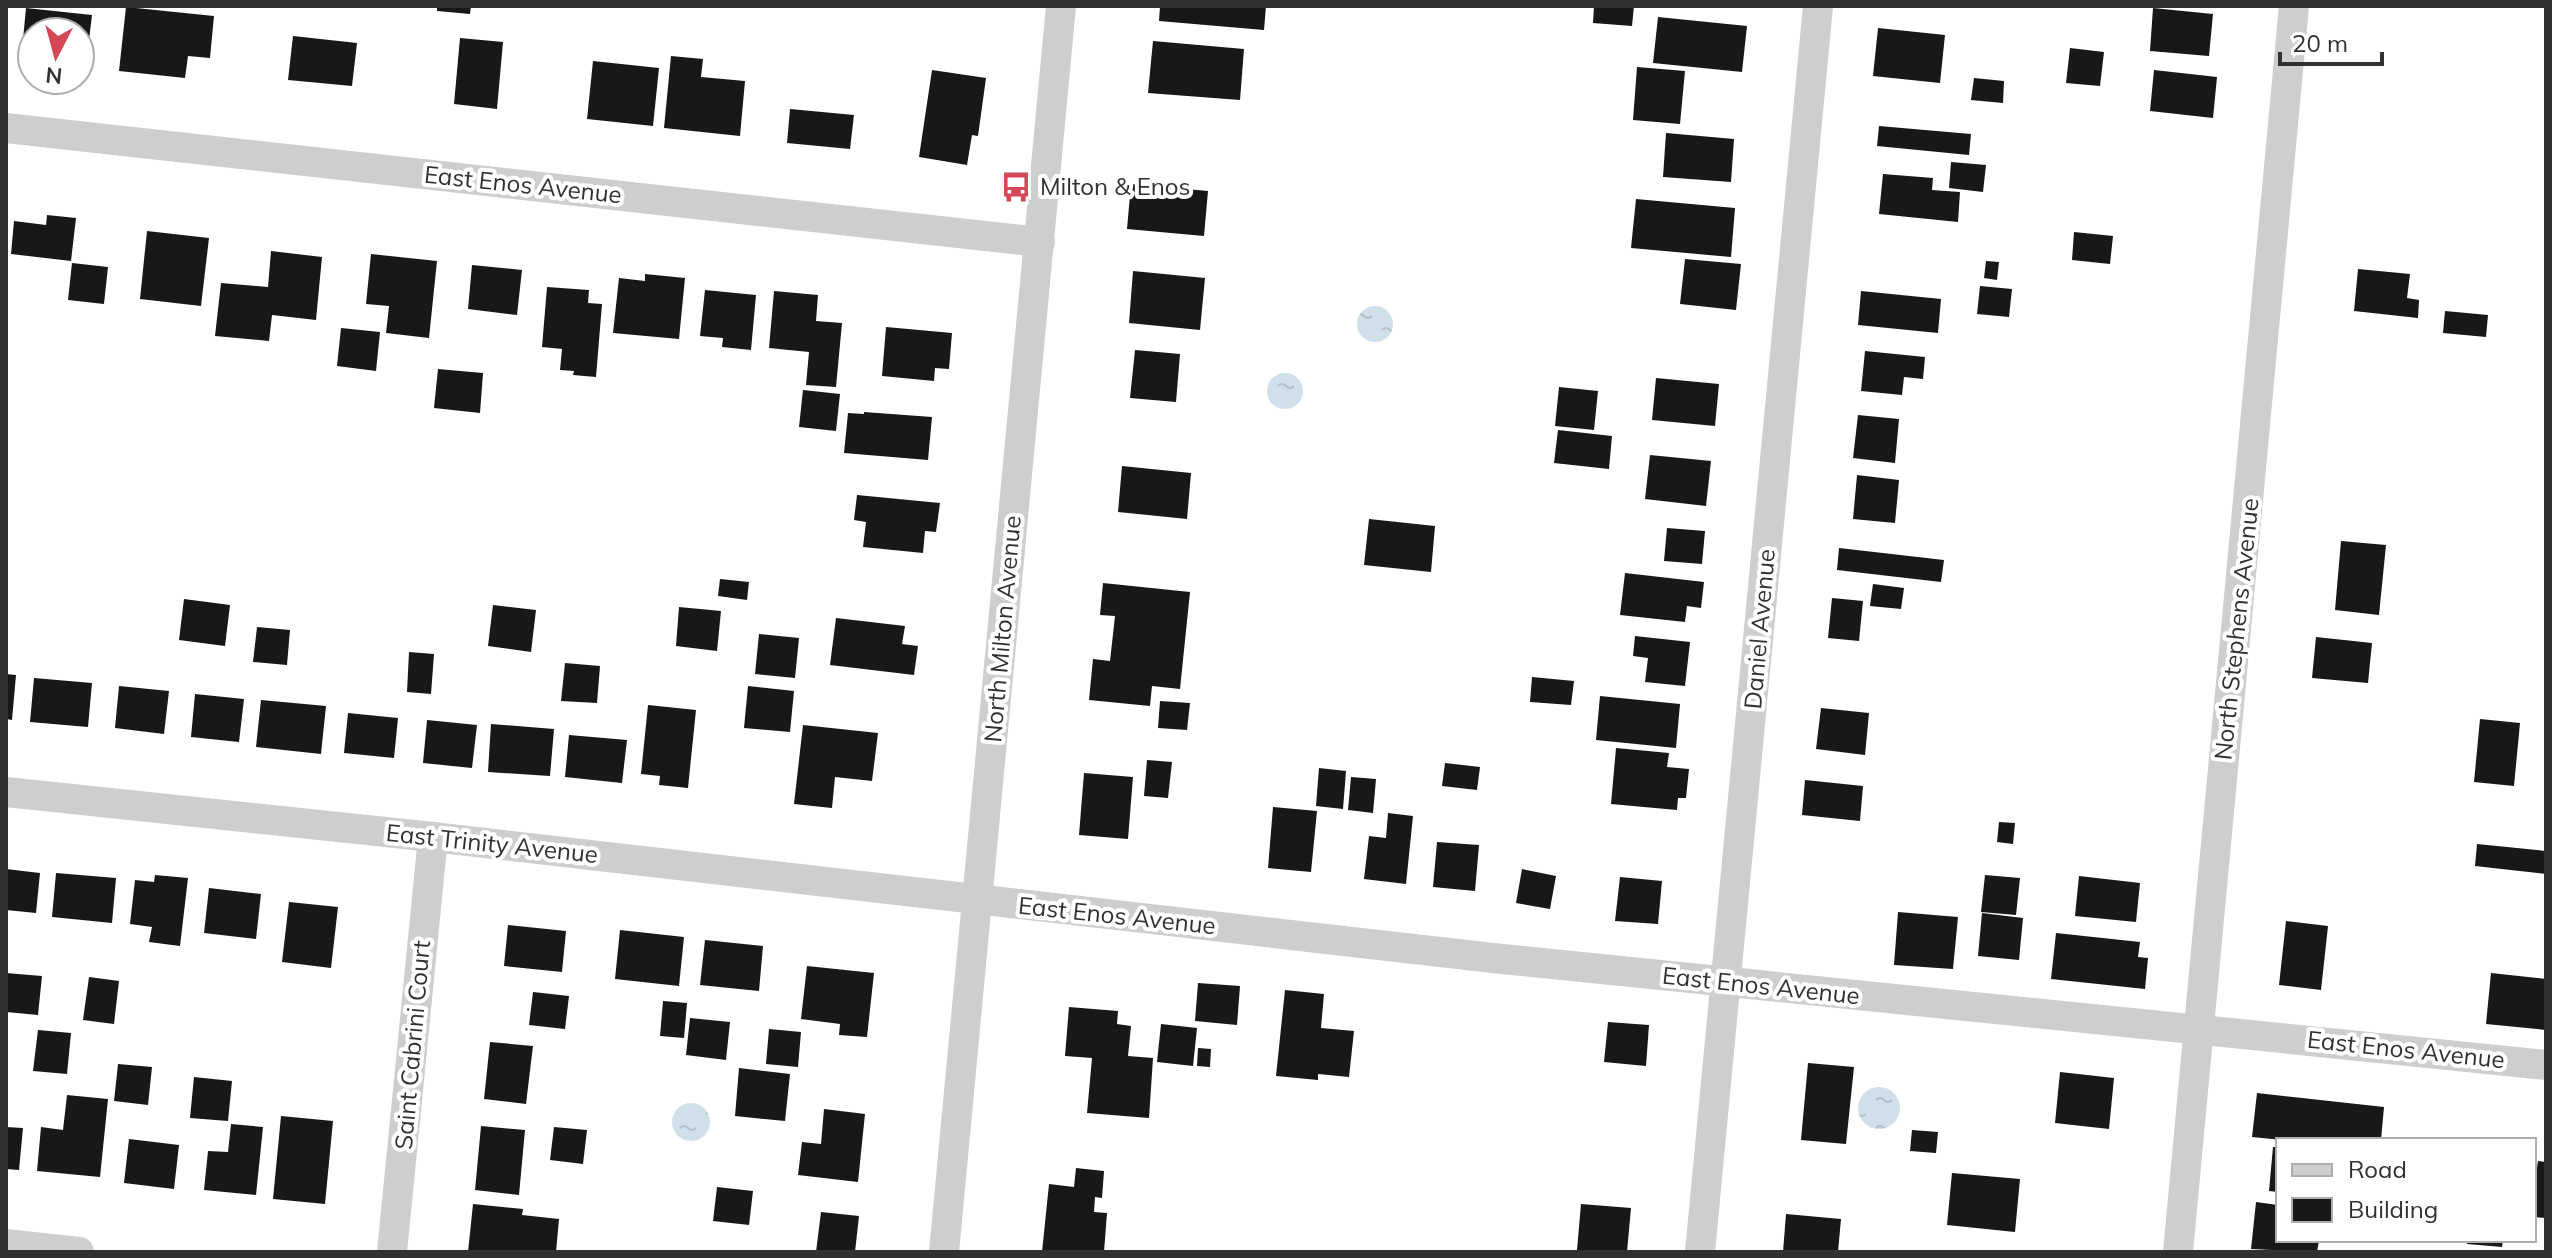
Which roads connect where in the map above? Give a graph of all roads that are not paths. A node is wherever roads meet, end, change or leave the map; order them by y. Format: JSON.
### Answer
{"nodes":[{"id":1,"x":1061,"y":6,"type":"edge"},
{"id":2,"x":1818,"y":6,"type":"edge"},
{"id":3,"x":2294,"y":6,"type":"edge"},
{"id":4,"x":6,"y":128,"type":"edge"},
{"id":5,"x":1040,"y":242,"type":"junction"},
{"id":6,"x":6,"y":792,"type":"edge"},
{"id":7,"x":433,"y":837,"type":"junction"},
{"id":8,"x":978,"y":900,"type":"junction"},
{"id":9,"x":1727,"y":981,"type":"junction"},
{"id":10,"x":2200,"y":1029,"type":"junction"},
{"id":11,"x":2546,"y":1065,"type":"edge"},
{"id":12,"x":6,"y":1244,"type":"edge"},
{"id":13,"x":79,"y":1252,"type":"edge"},
{"id":14,"x":392,"y":1252,"type":"edge"},
{"id":15,"x":944,"y":1252,"type":"edge"},
{"id":16,"x":1700,"y":1252,"type":"edge"},
{"id":17,"x":2178,"y":1252,"type":"edge"}],
"edges":[{"from":1,"to":5,"type":"street","name":"North Milton Avenue"},
{"from":2,"to":9,"type":"street","name":"Daniel Avenue"},
{"from":3,"to":10,"type":"street","name":"North Stephens Avenue"},
{"from":4,"to":5,"type":"street","name":"East Enos Avenue"},
{"from":5,"to":8,"type":"street","name":"North Milton Avenue"},
{"from":6,"to":7,"type":"street","name":"East Trinity Avenue"},
{"from":7,"to":8,"type":"street","name":"East Trinity Avenue"},
{"from":7,"to":14,"type":"street","name":"Saint Cabrini Court"},
{"from":8,"to":9,"type":"street","name":"East Enos Avenue"},
{"from":8,"to":15,"type":"street","name":"North Milton Avenue"},
{"from":9,"to":10,"type":"street","name":"East Enos Avenue"},
{"from":9,"to":16,"type":"street","name":"Daniel Avenue"},
{"from":10,"to":11,"type":"street","name":"East Enos Avenue"},
{"from":10,"to":17,"type":"street","name":"North Stephens Avenue"},
{"from":12,"to":13,"type":"street"}]}
